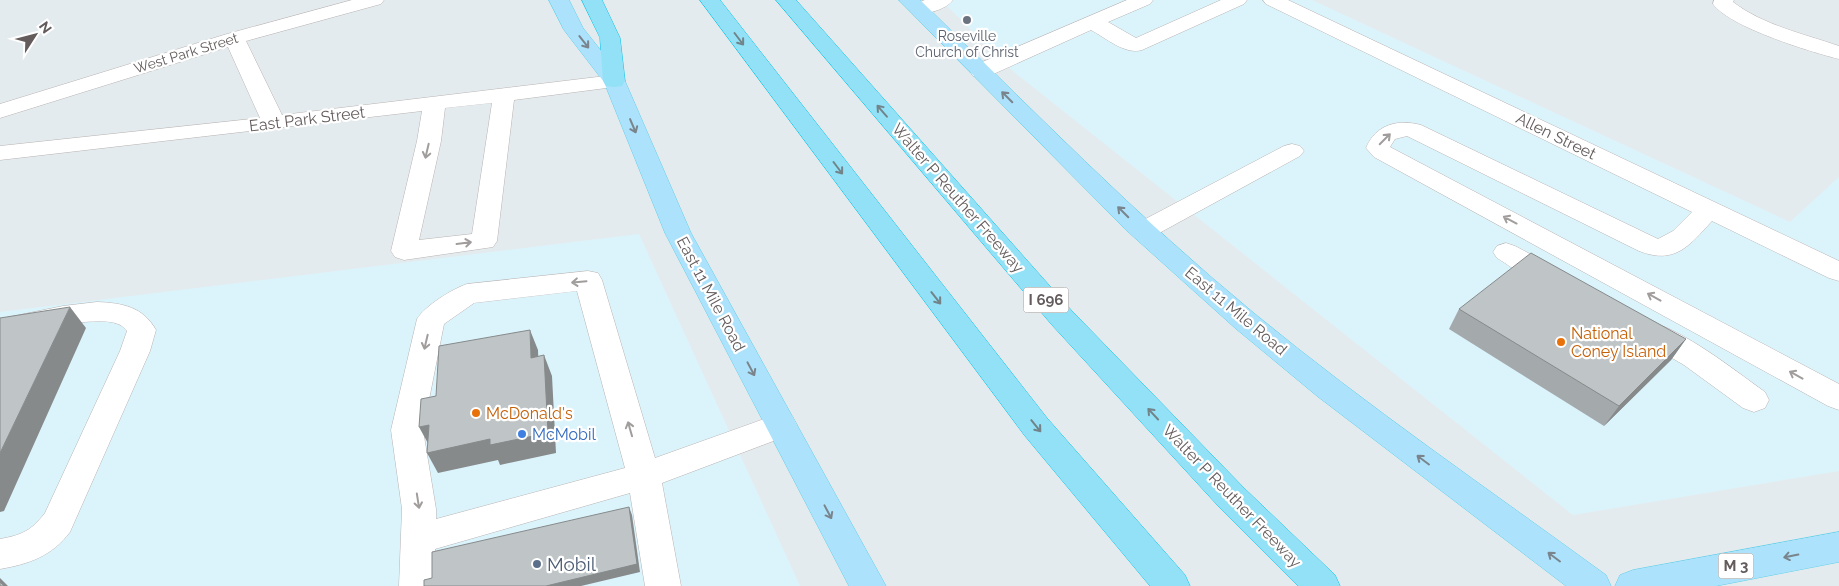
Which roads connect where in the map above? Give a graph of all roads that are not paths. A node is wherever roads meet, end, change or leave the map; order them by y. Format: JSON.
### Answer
{"nodes":[{"id":1,"x":374,"y":0,"type":"edge"},
{"id":2,"x":559,"y":0,"type":"edge"},
{"id":3,"x":592,"y":0,"type":"edge"},
{"id":4,"x":710,"y":0,"type":"edge"},
{"id":5,"x":786,"y":0,"type":"edge"},
{"id":6,"x":1142,"y":0,"type":"edge"},
{"id":7,"x":1236,"y":0,"type":"edge"},
{"id":8,"x":1274,"y":0,"type":"edge"},
{"id":9,"x":1723,"y":2,"type":"edge"},
{"id":10,"x":923,"y":3,"type":"edge"},
{"id":11,"x":1092,"y":22,"type":"junction"},
{"id":12,"x":234,"y":38,"type":"junction"},
{"id":13,"x":1839,"y":53,"type":"edge"},
{"id":14,"x":981,"y":71,"type":"junction"},
{"id":15,"x":614,"y":81,"type":"junction"},
{"id":16,"x":504,"y":94,"type":"junction"},
{"id":17,"x":435,"y":103,"type":"junction"},
{"id":18,"x":0,"y":111,"type":"edge"},
{"id":19,"x":274,"y":123,"type":"junction"},
{"id":20,"x":1292,"y":151,"type":"dead end"},
{"id":21,"x":0,"y":153,"type":"edge"},
{"id":22,"x":1708,"y":210,"type":"junction"},
{"id":23,"x":1143,"y":231,"type":"junction"},
{"id":24,"x":1663,"y":248,"type":"junction"},
{"id":25,"x":1506,"y":252,"type":"dead end"},
{"id":26,"x":1839,"y":272,"type":"edge"},
{"id":27,"x":1624,"y":281,"type":"junction"},
{"id":28,"x":1575,"y":290,"type":"edge"},
{"id":29,"x":1626,"y":319,"type":"edge"},
{"id":30,"x":0,"y":329,"type":"edge"},
{"id":31,"x":1839,"y":398,"type":"edge"},
{"id":32,"x":1754,"y":400,"type":"dead end"},
{"id":33,"x":781,"y":425,"type":"junction"},
{"id":34,"x":644,"y":476,"type":"junction"},
{"id":35,"x":418,"y":539,"type":"junction"},
{"id":36,"x":1839,"y":547,"type":"edge"},
{"id":37,"x":0,"y":554,"type":"edge"},
{"id":38,"x":417,"y":586,"type":"edge"},
{"id":39,"x":663,"y":586,"type":"edge"},
{"id":40,"x":868,"y":586,"type":"edge"},
{"id":41,"x":1172,"y":586,"type":"edge"},
{"id":42,"x":1322,"y":586,"type":"edge"},
{"id":43,"x":1593,"y":586,"type":"edge"},
{"id":44,"x":1633,"y":586,"type":"edge"}],
"edges":[{"from":1,"to":12,"type":"street","name":"West Park Street"},
{"from":2,"to":15,"type":"main road","name":"East 11 Mile Road","one_way":true},
{"from":3,"to":15,"type":"highway"},
{"from":4,"to":41,"type":"highway","one_way":true},
{"from":42,"to":5,"type":"highway","name":"Walter P Reuther Freeway","number":"I 696","one_way":true},
{"from":6,"to":11,"type":"street"},
{"from":7,"to":11,"type":"street"},
{"from":8,"to":22,"type":"street","name":"Allen Street"},
{"from":9,"to":13,"type":"street"},
{"from":10,"to":14,"type":"main road","name":"East 11 Mile Road"},
{"from":11,"to":14,"type":"street"},
{"from":12,"to":18,"type":"street","name":"West Park Street"},
{"from":12,"to":19,"type":"street"},
{"from":23,"to":14,"type":"main road","name":"East 11 Mile Road","one_way":true},
{"from":15,"to":16,"type":"street","name":"East Park Street"},
{"from":15,"to":33,"type":"main road","name":"East 11 Mile Road","one_way":true},
{"from":16,"to":17,"type":"street","name":"East Park Street"},
{"from":17,"to":16,"type":"street","one_way":true},
{"from":17,"to":19,"type":"street","name":"East Park Street"},
{"from":19,"to":21,"type":"street","name":"East Park Street"},
{"from":20,"to":23,"type":"street"},
{"from":22,"to":24,"type":"street"},
{"from":22,"to":26,"type":"street","name":"Allen Street"},
{"from":43,"to":23,"type":"main road","name":"East 11 Mile Road","one_way":true},
{"from":24,"to":27,"type":"street"},
{"from":27,"to":24,"type":"street","one_way":true},
{"from":25,"to":28,"type":"street"},
{"from":31,"to":27,"type":"street","one_way":true},
{"from":29,"to":32,"type":"street"},
{"from":30,"to":37,"type":"street"},
{"from":33,"to":34,"type":"street"},
{"from":33,"to":40,"type":"main road","name":"East 11 Mile Road","one_way":true},
{"from":34,"to":35,"type":"street"},
{"from":34,"to":35,"type":"street","one_way":true},
{"from":34,"to":39,"type":"street"},
{"from":35,"to":38,"type":"street"},
{"from":36,"to":44,"type":"main road","number":"M 3","one_way":true}]}
